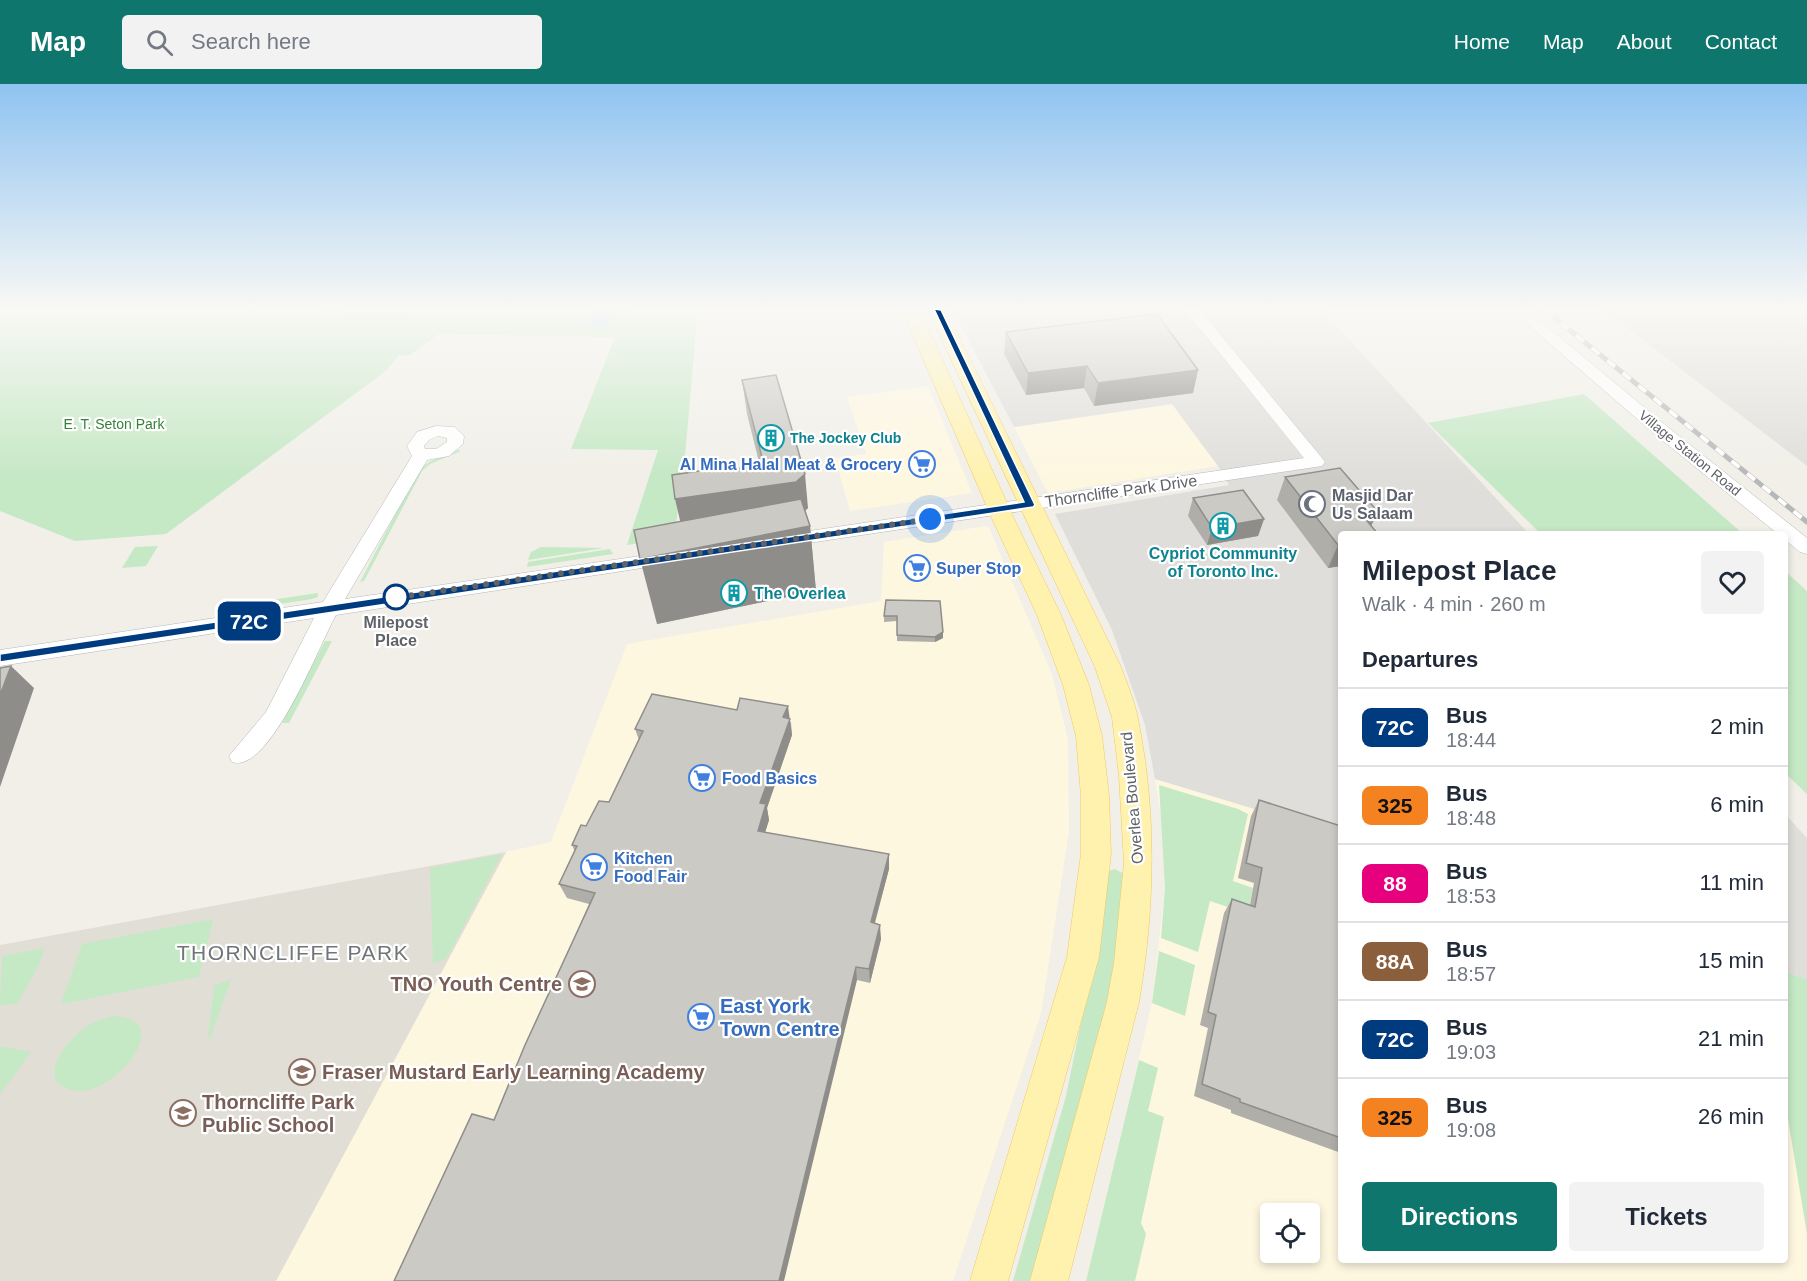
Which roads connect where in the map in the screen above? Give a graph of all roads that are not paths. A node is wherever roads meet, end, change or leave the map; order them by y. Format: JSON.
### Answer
{"nodes":[{"id":1,"x":936,"y":366,"type":"edge"},
{"id":2,"x":964,"y":366,"type":"edge"},
{"id":3,"x":1238,"y":366,"type":"edge"},
{"id":4,"x":1584,"y":366,"type":"edge"},
{"id":5,"x":422,"y":454,"type":"dead end"},
{"id":6,"x":1030,"y":505,"type":"junction"},
{"id":7,"x":1000,"y":508,"type":"junction"},
{"id":8,"x":1786,"y":531,"type":"edge"},
{"id":9,"x":1788,"y":533,"type":"edge"},
{"id":10,"x":762,"y":544,"type":"edge"},
{"id":11,"x":1807,"y":548,"type":"edge"},
{"id":12,"x":691,"y":555,"type":"edge"},
{"id":13,"x":332,"y":607,"type":"junction"},
{"id":14,"x":0,"y":658,"type":"edge"},
{"id":15,"x":240,"y":756,"type":"dead end"},
{"id":16,"x":989,"y":1281,"type":"edge"},
{"id":17,"x":1049,"y":1281,"type":"edge"}],
"edges":[{"from":1,"to":7,"type":"main road"},
{"from":2,"to":6,"type":"main road","name":"Overlea Boulevard"},
{"from":3,"to":6,"type":"street","name":"Thorncliffe Park Drive"},
{"from":4,"to":8,"type":"street","name":"Village Station Road"},
{"from":5,"to":13,"type":"street"},
{"from":6,"to":7,"type":"street","name":"Thorncliffe Park Drive"},
{"from":6,"to":17,"type":"main road","name":"Overlea Boulevard"},
{"from":7,"to":10,"type":"street","name":"Thorncliffe Park Drive"},
{"from":7,"to":16,"type":"main road"},
{"from":9,"to":11,"type":"street","name":"Village Station Road"},
{"from":12,"to":13,"type":"street"},
{"from":13,"to":14,"type":"street"},
{"from":13,"to":15,"type":"street"}]}
